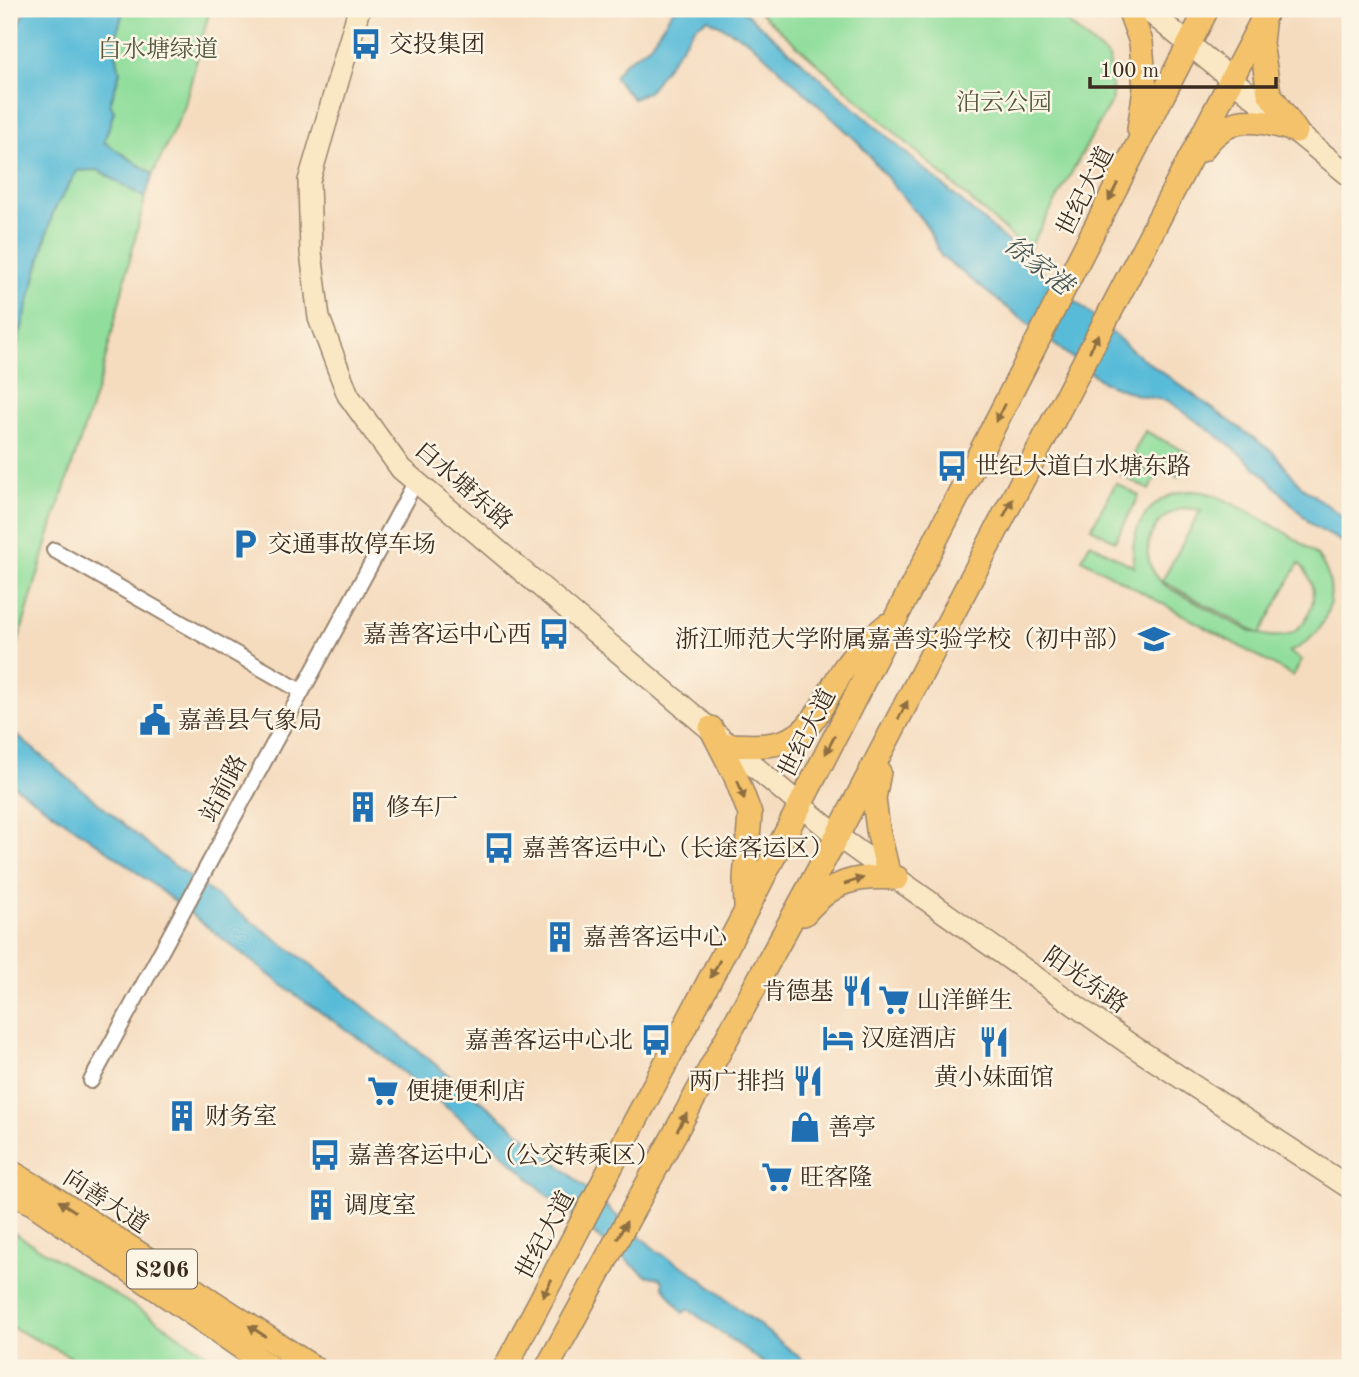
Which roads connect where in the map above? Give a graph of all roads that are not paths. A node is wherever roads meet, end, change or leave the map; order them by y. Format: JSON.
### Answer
{"nodes":[{"id":1,"x":359,"y":9,"type":"edge"},
{"id":2,"x":1129,"y":9,"type":"edge"},
{"id":3,"x":1146,"y":9,"type":"edge"},
{"id":4,"x":1208,"y":9,"type":"edge"},
{"id":5,"x":1266,"y":12,"type":"edge"},
{"id":6,"x":1189,"y":44,"type":"junction"},
{"id":7,"x":1231,"y":78,"type":"junction"},
{"id":8,"x":1296,"y":131,"type":"junction"},
{"id":9,"x":1136,"y":149,"type":"junction"},
{"id":10,"x":1350,"y":176,"type":"edge"},
{"id":11,"x":1172,"y":193,"type":"junction"},
{"id":12,"x":416,"y":481,"type":"junction"},
{"id":13,"x":54,"y":551,"type":"dead end"},
{"id":14,"x":895,"y":619,"type":"junction"},
{"id":15,"x":301,"y":691,"type":"junction"},
{"id":16,"x":711,"y":728,"type":"junction"},
{"id":17,"x":731,"y":745,"type":"junction"},
{"id":18,"x":884,"y":747,"type":"junction"},
{"id":19,"x":800,"y":803,"type":"junction"},
{"id":20,"x":837,"y":836,"type":"junction"},
{"id":21,"x":892,"y":875,"type":"junction"},
{"id":22,"x":747,"y":909,"type":"junction"},
{"id":23,"x":749,"y":1001,"type":"junction"},
{"id":24,"x":91,"y":1081,"type":"dead end"},
{"id":25,"x":9,"y":1171,"type":"edge"},
{"id":26,"x":1350,"y":1188,"type":"edge"},
{"id":27,"x":9,"y":1191,"type":"edge"},
{"id":28,"x":517,"y":1345,"type":"junction"},
{"id":29,"x":549,"y":1366,"type":"edge"},
{"id":30,"x":271,"y":1368,"type":"edge"},
{"id":31,"x":314,"y":1368,"type":"edge"},
{"id":32,"x":496,"y":1368,"type":"edge"},
{"id":33,"x":505,"y":1368,"type":"edge"}],
"edges":[{"from":1,"to":12,"type":"street","name":"白水塘东路"},
{"from":2,"to":9,"type":"main road"},
{"from":3,"to":6,"type":"street"},
{"from":4,"to":6,"type":"main road","name":"世纪大道"},
{"from":5,"to":7,"type":"main road"},
{"from":5,"to":8,"type":"main road"},
{"from":6,"to":7,"type":"street"},
{"from":6,"to":9,"type":"main road","name":"世纪大道"},
{"from":7,"to":8,"type":"street"},
{"from":7,"to":11,"type":"main road"},
{"from":8,"to":10,"type":"street"},
{"from":8,"to":11,"type":"main road"},
{"from":9,"to":14,"type":"main road","name":"世纪大道","one_way":true},
{"from":18,"to":11,"type":"main road","one_way":true},
{"from":12,"to":15,"type":"street","name":"站前路"},
{"from":12,"to":16,"type":"street","name":"白水塘东路"},
{"from":13,"to":15,"type":"street"},
{"from":14,"to":17,"type":"main road"},
{"from":14,"to":19,"type":"main road","name":"世纪大道","one_way":true},
{"from":15,"to":24,"type":"street","name":"站前路"},
{"from":16,"to":17,"type":"street","name":"白水塘东路"},
{"from":16,"to":22,"type":"main road","one_way":true},
{"from":17,"to":19,"type":"street","name":"白水塘东路"},
{"from":18,"to":20,"type":"main road"},
{"from":18,"to":21,"type":"main road"},
{"from":19,"to":20,"type":"street","name":"阳光东路"},
{"from":19,"to":22,"type":"main road","name":"世纪大道"},
{"from":20,"to":21,"type":"street","name":"阳光东路"},
{"from":20,"to":23,"type":"main road"},
{"from":23,"to":21,"type":"main road","one_way":true},
{"from":21,"to":26,"type":"street","name":"阳光东路"},
{"from":22,"to":28,"type":"main road","name":"世纪大道","one_way":true},
{"from":29,"to":23,"type":"main road","one_way":true},
{"from":31,"to":25,"type":"main road","name":"向善大道","number":"S206","one_way":true},
{"from":27,"to":30,"type":"main road","name":"向善大道","number":"S206"},
{"from":28,"to":32,"type":"main road"},
{"from":28,"to":33,"type":"main road","name":"世纪大道"}]}
